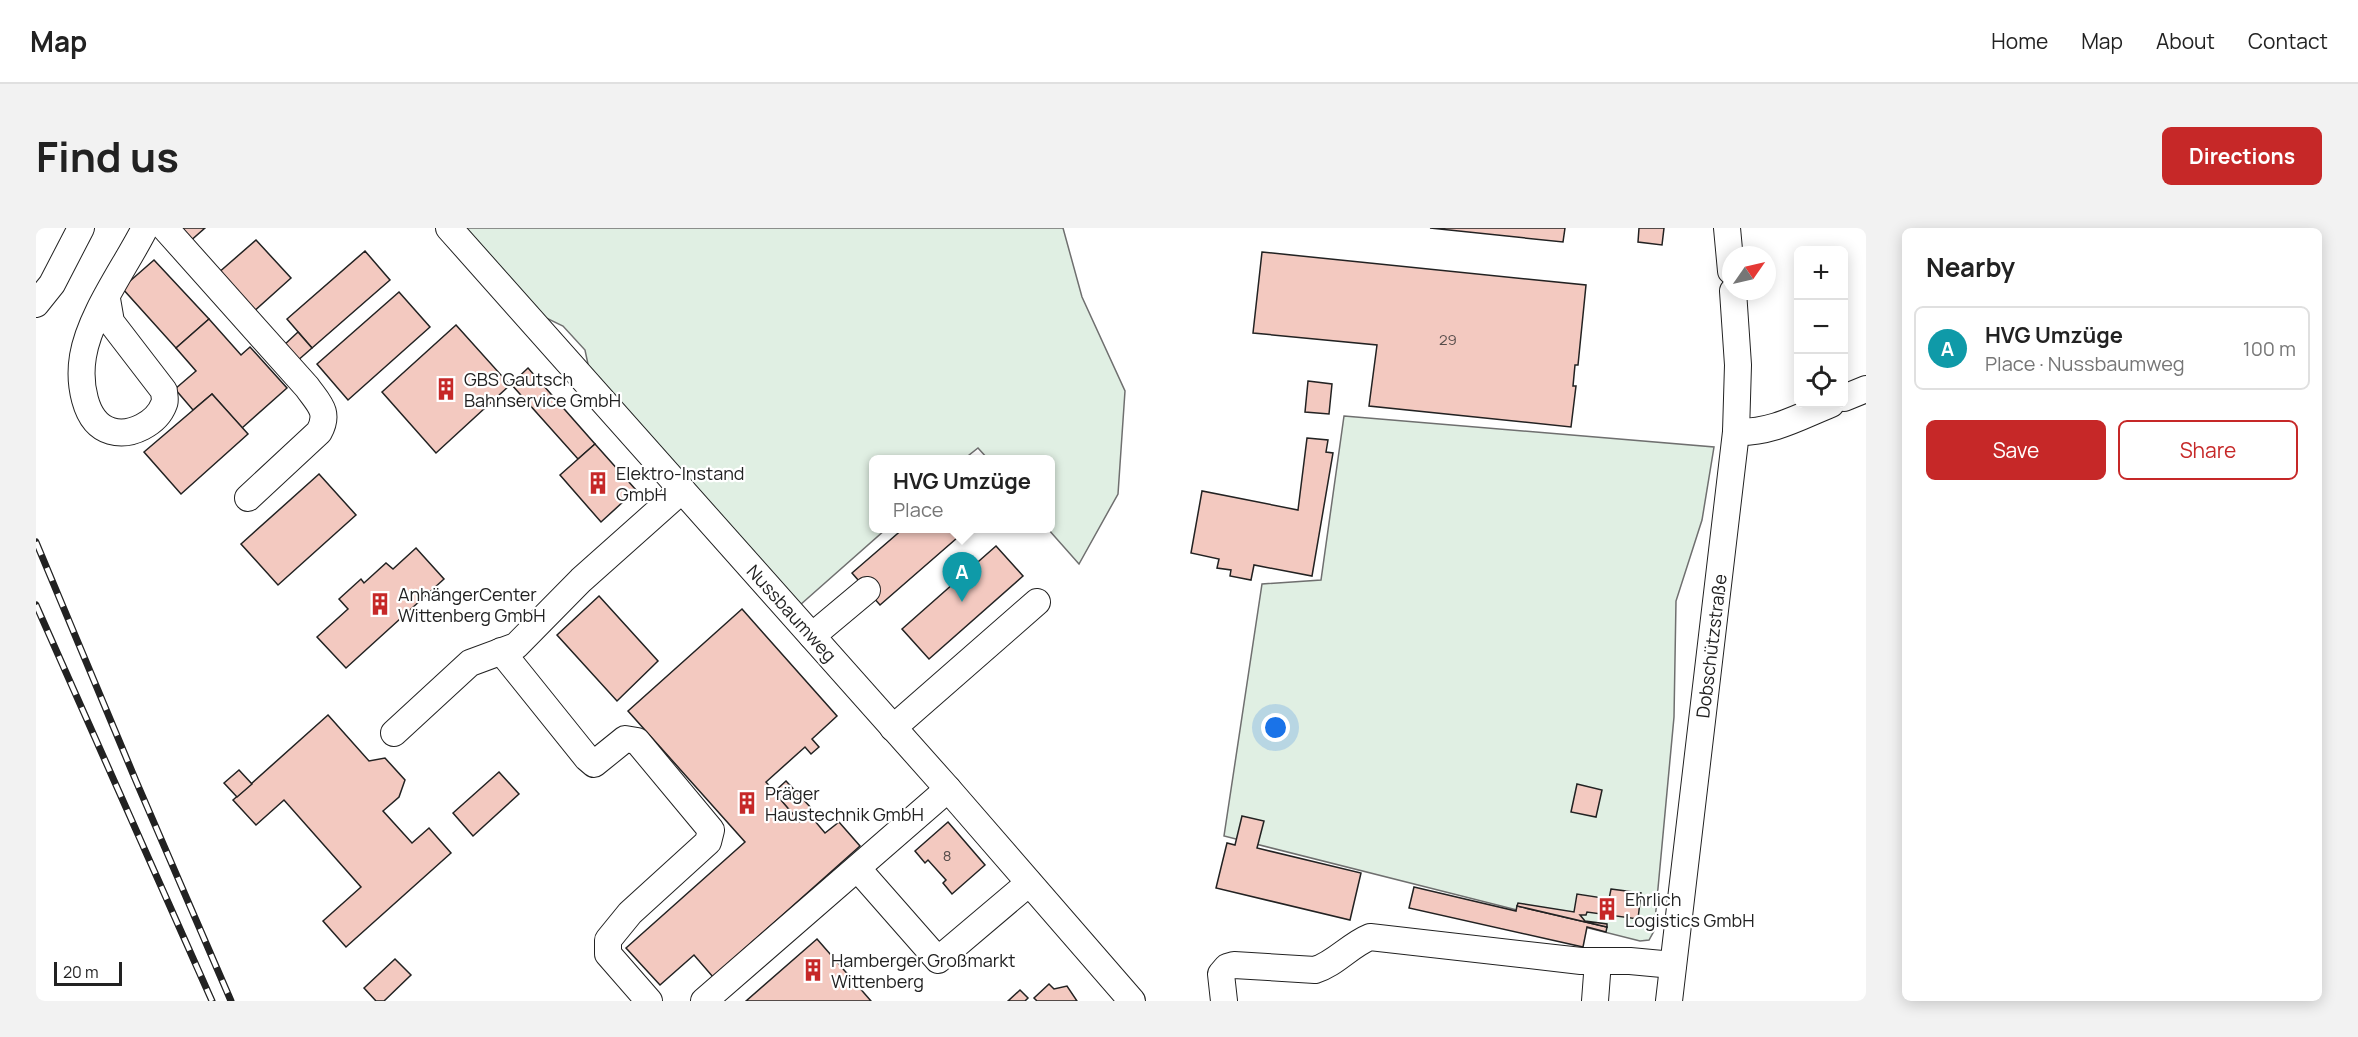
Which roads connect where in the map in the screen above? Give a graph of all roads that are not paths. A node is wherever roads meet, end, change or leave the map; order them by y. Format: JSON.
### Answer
{"nodes":[{"id":1,"x":81,"y":228,"type":"edge"},
{"id":2,"x":145,"y":228,"type":"edge"},
{"id":3,"x":165,"y":228,"type":"edge"},
{"id":4,"x":449,"y":228,"type":"edge"},
{"id":5,"x":1727,"y":228,"type":"edge"},
{"id":6,"x":1729,"y":246,"type":"edge"},
{"id":7,"x":107,"y":299,"type":"junction"},
{"id":8,"x":1734,"y":300,"type":"edge"},
{"id":9,"x":36,"y":304,"type":"edge"},
{"id":10,"x":1866,"y":389,"type":"edge"},
{"id":11,"x":1848,"y":396,"type":"edge"},
{"id":12,"x":1821,"y":408,"type":"edge"},
{"id":13,"x":1736,"y":432,"type":"junction"},
{"id":14,"x":682,"y":490,"type":"junction"},
{"id":15,"x":248,"y":498,"type":"dead end"},
{"id":16,"x":867,"y":590,"type":"dead end"},
{"id":17,"x":1037,"y":602,"type":"dead end"},
{"id":18,"x":812,"y":636,"type":"junction"},
{"id":19,"x":501,"y":651,"type":"junction"},
{"id":20,"x":893,"y":728,"type":"junction"},
{"id":21,"x":394,"y":733,"type":"dead end"},
{"id":22,"x":948,"y":789,"type":"junction"},
{"id":23,"x":858,"y":869,"type":"junction"},
{"id":24,"x":1029,"y":883,"type":"junction"},
{"id":25,"x":1598,"y":962,"type":"junction"},
{"id":26,"x":1673,"y":965,"type":"junction"},
{"id":27,"x":649,"y":1001,"type":"edge"},
{"id":28,"x":704,"y":1001,"type":"edge"},
{"id":29,"x":1132,"y":1001,"type":"edge"},
{"id":30,"x":1224,"y":1001,"type":"edge"},
{"id":31,"x":1594,"y":1001,"type":"edge"},
{"id":32,"x":1668,"y":1001,"type":"edge"}],
"edges":[{"from":1,"to":9,"type":"street"},
{"from":2,"to":7,"type":"street"},
{"from":3,"to":15,"type":"street"},
{"from":4,"to":14,"type":"street","name":"Nussbaumweg"},
{"from":5,"to":6,"type":"street"},
{"from":7,"to":7,"type":"street"},
{"from":8,"to":13,"type":"street","name":"Dobschützstraße"},
{"from":10,"to":11,"type":"street"},
{"from":12,"to":13,"type":"street"},
{"from":13,"to":26,"type":"street","name":"Dobschützstraße"},
{"from":14,"to":18,"type":"street","name":"Nussbaumweg"},
{"from":14,"to":19,"type":"street"},
{"from":16,"to":18,"type":"street"},
{"from":17,"to":20,"type":"street"},
{"from":18,"to":20,"type":"street","name":"Nussbaumweg"},
{"from":19,"to":21,"type":"street"},
{"from":19,"to":27,"type":"street"},
{"from":20,"to":22,"type":"street","name":"Nussbaumweg"},
{"from":22,"to":23,"type":"street"},
{"from":22,"to":24,"type":"street","name":"Nussbaumweg"},
{"from":23,"to":24,"type":"street"},
{"from":23,"to":28,"type":"street"},
{"from":24,"to":29,"type":"street","name":"Nussbaumweg"},
{"from":25,"to":26,"type":"street"},
{"from":25,"to":30,"type":"street"},
{"from":25,"to":31,"type":"street"},
{"from":26,"to":32,"type":"street","name":"Dobschützstraße"}]}
